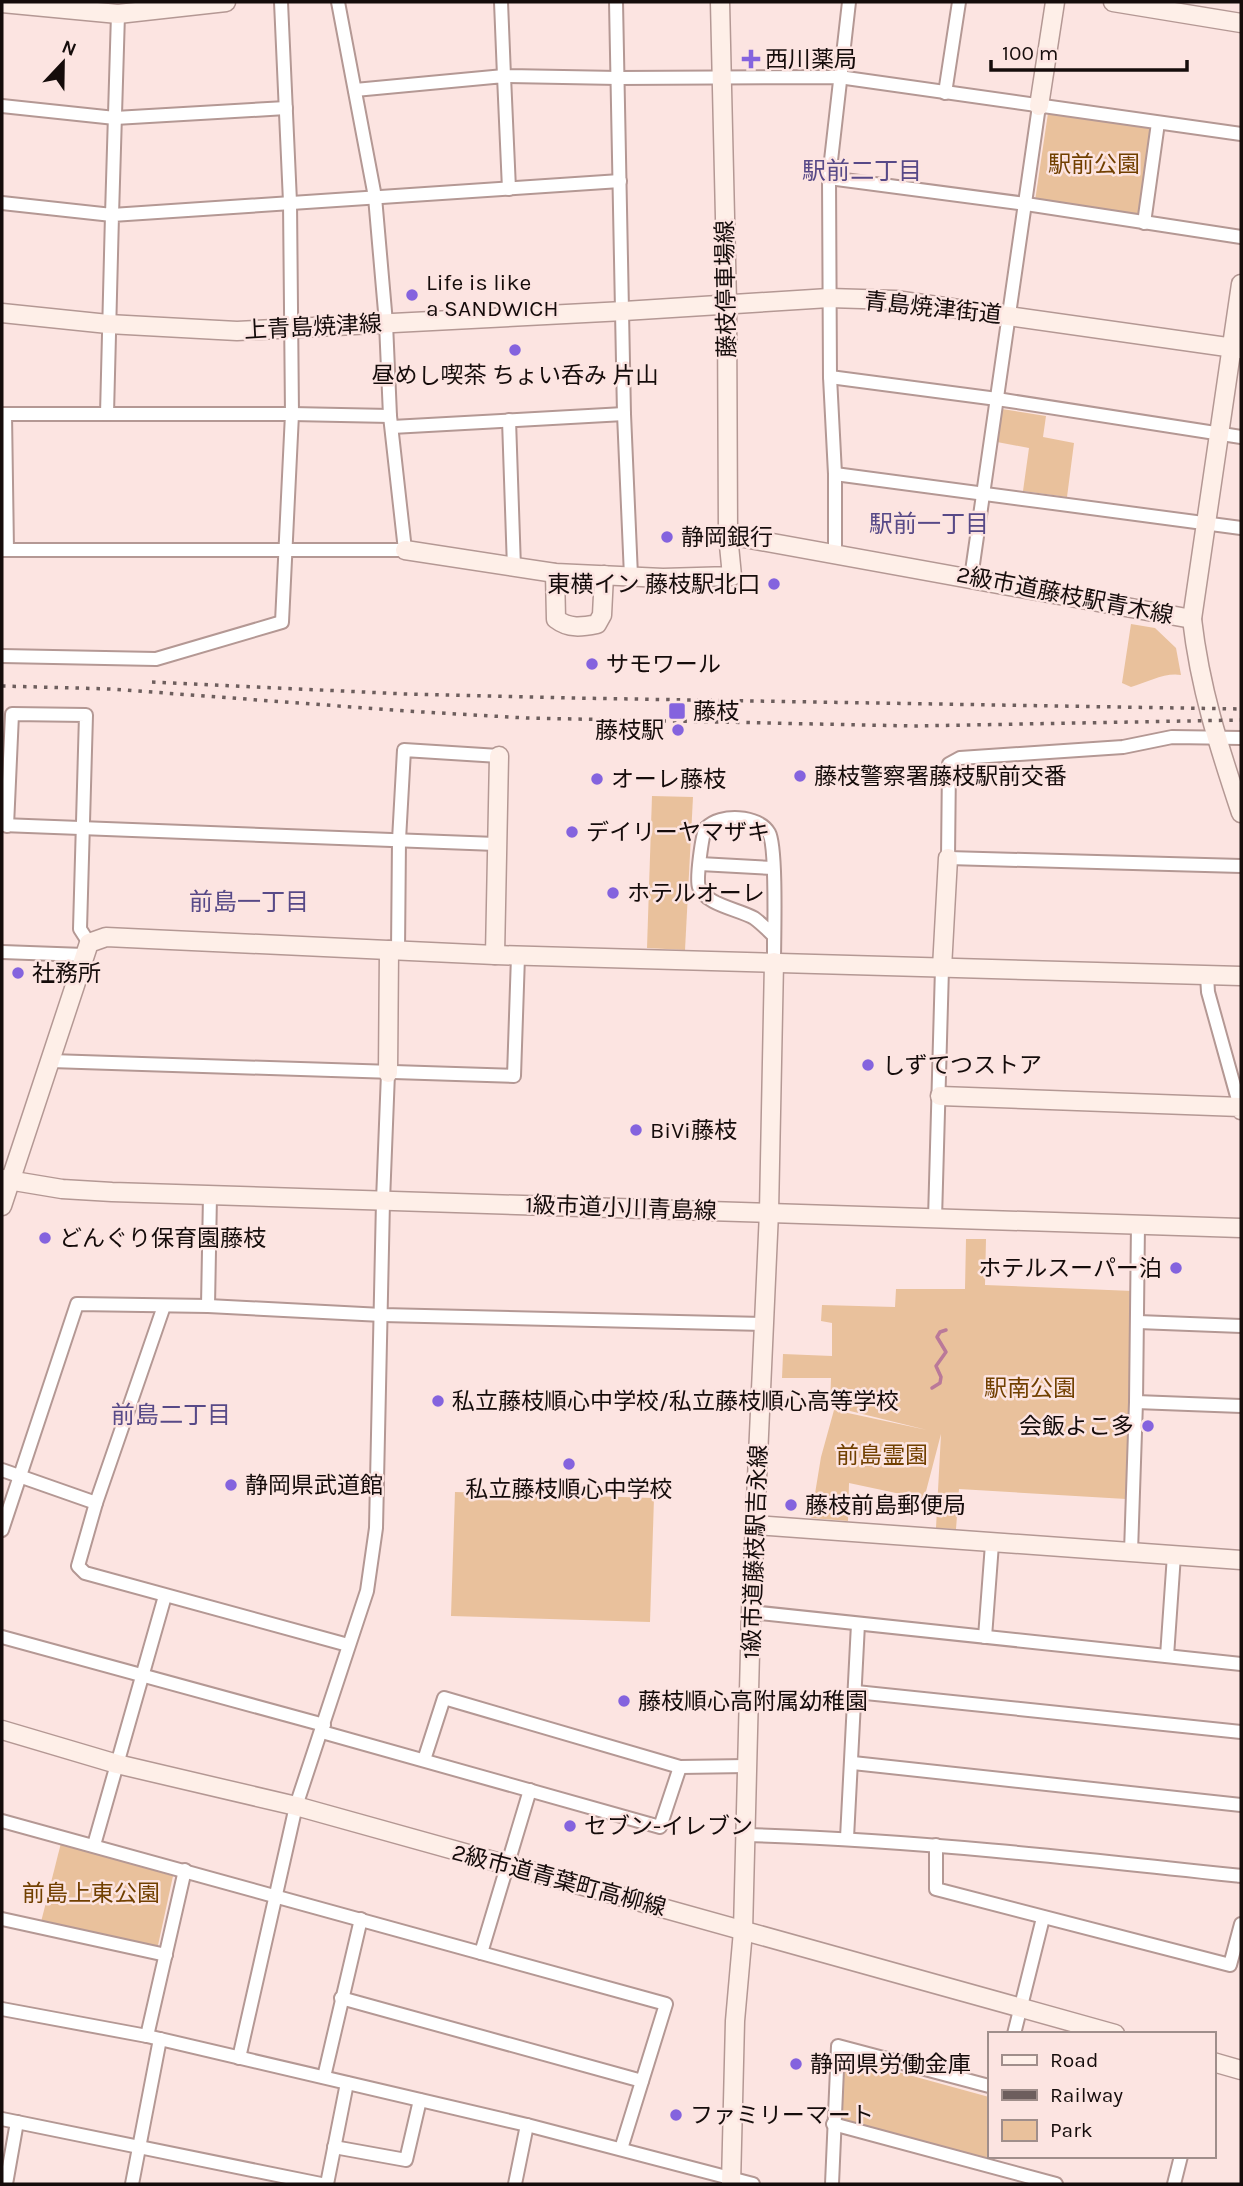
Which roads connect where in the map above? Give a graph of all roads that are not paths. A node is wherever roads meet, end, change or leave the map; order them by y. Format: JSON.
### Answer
{"nodes":[{"id":1,"x":226,"y":2,"type":"edge"},
{"id":2,"x":281,"y":2,"type":"edge"},
{"id":3,"x":338,"y":2,"type":"edge"},
{"id":4,"x":501,"y":2,"type":"edge"},
{"id":5,"x":616,"y":2,"type":"edge"},
{"id":6,"x":720,"y":2,"type":"edge"},
{"id":7,"x":849,"y":2,"type":"edge"},
{"id":8,"x":959,"y":2,"type":"edge"},
{"id":9,"x":1055,"y":2,"type":"edge"},
{"id":10,"x":1113,"y":2,"type":"edge"},
{"id":11,"x":2,"y":4,"type":"edge"},
{"id":12,"x":112,"y":10,"type":"edge"},
{"id":13,"x":1241,"y":23,"type":"edge"},
{"id":14,"x":504,"y":76,"type":"junction"},
{"id":15,"x":839,"y":76,"type":"junction"},
{"id":16,"x":720,"y":77,"type":"junction"},
{"id":17,"x":618,"y":78,"type":"junction"},
{"id":18,"x":355,"y":90,"type":"junction"},
{"id":19,"x":945,"y":93,"type":"junction"},
{"id":20,"x":2,"y":106,"type":"edge"},
{"id":21,"x":1039,"y":106,"type":"junction"},
{"id":22,"x":286,"y":108,"type":"junction"},
{"id":23,"x":115,"y":118,"type":"junction"},
{"id":24,"x":1158,"y":122,"type":"junction"},
{"id":25,"x":1241,"y":134,"type":"edge"},
{"id":26,"x":829,"y":178,"type":"junction"},
{"id":27,"x":620,"y":181,"type":"junction"},
{"id":28,"x":509,"y":189,"type":"junction"},
{"id":29,"x":375,"y":197,"type":"junction"},
{"id":30,"x":290,"y":202,"type":"junction"},
{"id":31,"x":2,"y":203,"type":"edge"},
{"id":32,"x":1026,"y":204,"type":"junction"},
{"id":33,"x":112,"y":215,"type":"junction"},
{"id":34,"x":1144,"y":223,"type":"junction"},
{"id":35,"x":1241,"y":237,"type":"edge"},
{"id":36,"x":1241,"y":284,"type":"edge"},
{"id":37,"x":829,"y":298,"type":"junction"},
{"id":38,"x":727,"y":303,"type":"junction"},
{"id":39,"x":624,"y":311,"type":"junction"},
{"id":40,"x":2,"y":313,"type":"edge"},
{"id":41,"x":1010,"y":316,"type":"junction"},
{"id":42,"x":386,"y":323,"type":"junction"},
{"id":43,"x":108,"y":324,"type":"junction"},
{"id":44,"x":292,"y":328,"type":"junction"},
{"id":45,"x":1236,"y":349,"type":"edge"},
{"id":46,"x":830,"y":377,"type":"junction"},
{"id":47,"x":997,"y":399,"type":"junction"},
{"id":48,"x":3,"y":414,"type":"edge"},
{"id":49,"x":107,"y":414,"type":"junction"},
{"id":50,"x":292,"y":414,"type":"junction"},
{"id":51,"x":624,"y":414,"type":"junction"},
{"id":52,"x":509,"y":420,"type":"junction"},
{"id":53,"x":391,"y":421,"type":"junction"},
{"id":54,"x":1220,"y":434,"type":"junction"},
{"id":55,"x":1241,"y":437,"type":"edge"},
{"id":56,"x":835,"y":474,"type":"junction"},
{"id":57,"x":983,"y":492,"type":"junction"},
{"id":58,"x":1208,"y":523,"type":"junction"},
{"id":59,"x":1241,"y":528,"type":"edge"},
{"id":60,"x":728,"y":535,"type":"junction"},
{"id":61,"x":5,"y":550,"type":"edge"},
{"id":62,"x":405,"y":550,"type":"junction"},
{"id":63,"x":286,"y":551,"type":"junction"},
{"id":64,"x":835,"y":553,"type":"junction"},
{"id":65,"x":514,"y":568,"type":"junction"},
{"id":66,"x":555,"y":573,"type":"junction"},
{"id":67,"x":604,"y":575,"type":"junction"},
{"id":68,"x":631,"y":576,"type":"junction"},
{"id":69,"x":971,"y":578,"type":"junction"},
{"id":70,"x":1192,"y":619,"type":"junction"},
{"id":71,"x":2,"y":656,"type":"edge"},
{"id":72,"x":1215,"y":737,"type":"junction"},
{"id":73,"x":1241,"y":738,"type":"edge"},
{"id":74,"x":499,"y":756,"type":"joint"},
{"id":75,"x":1241,"y":813,"type":"edge"},
{"id":76,"x":4,"y":825,"type":"edge"},
{"id":77,"x":85,"y":828,"type":"junction"},
{"id":78,"x":399,"y":840,"type":"junction"},
{"id":79,"x":496,"y":844,"type":"junction"},
{"id":80,"x":948,"y":858,"type":"junction"},
{"id":81,"x":700,"y":864,"type":"junction"},
{"id":82,"x":1241,"y":866,"type":"edge"},
{"id":83,"x":773,"y":868,"type":"junction"},
{"id":84,"x":87,"y":949,"type":"junction"},
{"id":85,"x":394,"y":950,"type":"junction"},
{"id":86,"x":2,"y":952,"type":"edge"},
{"id":87,"x":495,"y":955,"type":"junction"},
{"id":88,"x":518,"y":956,"type":"junction"},
{"id":89,"x":774,"y":962,"type":"junction"},
{"id":90,"x":942,"y":968,"type":"junction"},
{"id":91,"x":1207,"y":976,"type":"junction"},
{"id":92,"x":1241,"y":976,"type":"edge"},
{"id":93,"x":51,"y":1061,"type":"junction"},
{"id":94,"x":388,"y":1073,"type":"junction"},
{"id":95,"x":940,"y":1096,"type":"junction"},
{"id":96,"x":1241,"y":1108,"type":"edge"},
{"id":97,"x":6,"y":1180,"type":"edge"},
{"id":98,"x":210,"y":1195,"type":"junction"},
{"id":99,"x":383,"y":1201,"type":"junction"},
{"id":100,"x":2,"y":1206,"type":"edge"},
{"id":101,"x":769,"y":1212,"type":"junction"},
{"id":102,"x":935,"y":1219,"type":"junction"},
{"id":103,"x":1138,"y":1223,"type":"junction"},
{"id":104,"x":1241,"y":1228,"type":"edge"},
{"id":105,"x":164,"y":1306,"type":"junction"},
{"id":106,"x":208,"y":1306,"type":"junction"},
{"id":107,"x":382,"y":1315,"type":"junction"},
{"id":108,"x":1138,"y":1322,"type":"junction"},
{"id":109,"x":765,"y":1324,"type":"junction"},
{"id":110,"x":1241,"y":1326,"type":"edge"},
{"id":111,"x":1136,"y":1402,"type":"junction"},
{"id":112,"x":1241,"y":1406,"type":"edge"},
{"id":113,"x":2,"y":1470,"type":"edge"},
{"id":114,"x":20,"y":1476,"type":"junction"},
{"id":115,"x":96,"y":1503,"type":"junction"},
{"id":116,"x":755,"y":1525,"type":"junction"},
{"id":117,"x":2,"y":1530,"type":"edge"},
{"id":118,"x":992,"y":1544,"type":"junction"},
{"id":119,"x":1131,"y":1552,"type":"junction"},
{"id":120,"x":1174,"y":1555,"type":"junction"},
{"id":121,"x":1241,"y":1560,"type":"edge"},
{"id":122,"x":165,"y":1596,"type":"junction"},
{"id":123,"x":751,"y":1612,"type":"junction"},
{"id":124,"x":858,"y":1623,"type":"junction"},
{"id":125,"x":2,"y":1637,"type":"edge"},
{"id":126,"x":985,"y":1637,"type":"junction"},
{"id":127,"x":348,"y":1645,"type":"junction"},
{"id":128,"x":1167,"y":1656,"type":"junction"},
{"id":129,"x":1241,"y":1664,"type":"edge"},
{"id":130,"x":143,"y":1677,"type":"junction"},
{"id":131,"x":856,"y":1692,"type":"junction"},
{"id":132,"x":323,"y":1728,"type":"junction"},
{"id":133,"x":2,"y":1730,"type":"edge"},
{"id":134,"x":1241,"y":1732,"type":"edge"},
{"id":135,"x":424,"y":1760,"type":"junction"},
{"id":136,"x":853,"y":1763,"type":"junction"},
{"id":137,"x":117,"y":1764,"type":"junction"},
{"id":138,"x":680,"y":1766,"type":"junction"},
{"id":139,"x":747,"y":1766,"type":"junction"},
{"id":140,"x":530,"y":1790,"type":"junction"},
{"id":141,"x":1241,"y":1805,"type":"edge"},
{"id":142,"x":296,"y":1806,"type":"junction"},
{"id":143,"x":2,"y":1821,"type":"edge"},
{"id":144,"x":746,"y":1835,"type":"junction"},
{"id":145,"x":847,"y":1838,"type":"junction"},
{"id":146,"x":94,"y":1845,"type":"junction"},
{"id":147,"x":936,"y":1845,"type":"junction"},
{"id":148,"x":507,"y":1866,"type":"junction"},
{"id":149,"x":185,"y":1870,"type":"junction"},
{"id":150,"x":1241,"y":1876,"type":"edge"},
{"id":151,"x":276,"y":1896,"type":"junction"},
{"id":152,"x":1043,"y":1918,"type":"junction"},
{"id":153,"x":2,"y":1919,"type":"edge"},
{"id":154,"x":361,"y":1919,"type":"junction"},
{"id":155,"x":1241,"y":1924,"type":"edge"},
{"id":156,"x":743,"y":1931,"type":"junction"},
{"id":157,"x":481,"y":1954,"type":"junction"},
{"id":158,"x":166,"y":1955,"type":"junction"},
{"id":159,"x":341,"y":1998,"type":"junction"},
{"id":160,"x":1021,"y":2008,"type":"junction"},
{"id":161,"x":2,"y":2009,"type":"edge"},
{"id":162,"x":1015,"y":2032,"type":"edge"},
{"id":163,"x":1108,"y":2032,"type":"edge"},
{"id":164,"x":153,"y":2037,"type":"junction"},
{"id":165,"x":239,"y":2058,"type":"junction"},
{"id":166,"x":1215,"y":2063,"type":"edge"},
{"id":167,"x":1241,"y":2070,"type":"edge"},
{"id":168,"x":324,"y":2077,"type":"junction"},
{"id":169,"x":642,"y":2081,"type":"junction"},
{"id":170,"x":347,"y":2083,"type":"junction"},
{"id":171,"x":988,"y":2086,"type":"edge"},
{"id":172,"x":420,"y":2100,"type":"junction"},
{"id":173,"x":2,"y":2119,"type":"edge"},
{"id":174,"x":17,"y":2122,"type":"junction"},
{"id":175,"x":834,"y":2124,"type":"junction"},
{"id":176,"x":527,"y":2125,"type":"junction"},
{"id":177,"x":140,"y":2146,"type":"junction"},
{"id":178,"x":334,"y":2147,"type":"junction"},
{"id":179,"x":621,"y":2149,"type":"junction"},
{"id":180,"x":1180,"y":2158,"type":"edge"},
{"id":181,"x":732,"y":2181,"type":"edge"},
{"id":182,"x":6,"y":2184,"type":"edge"},
{"id":183,"x":132,"y":2184,"type":"edge"},
{"id":184,"x":321,"y":2184,"type":"edge"},
{"id":185,"x":327,"y":2184,"type":"edge"},
{"id":186,"x":515,"y":2184,"type":"edge"},
{"id":187,"x":753,"y":2184,"type":"edge"},
{"id":188,"x":832,"y":2184,"type":"edge"},
{"id":189,"x":1056,"y":2184,"type":"edge"},
{"id":190,"x":1174,"y":2184,"type":"edge"}],
"edges":[{"from":1,"to":12,"type":"street"},
{"from":2,"to":22,"type":"street"},
{"from":3,"to":18,"type":"street"},
{"from":4,"to":14,"type":"street"},
{"from":5,"to":17,"type":"street"},
{"from":6,"to":16,"type":"street","name":"藤枝停車場線"},
{"from":7,"to":15,"type":"street"},
{"from":8,"to":19,"type":"street"},
{"from":9,"to":21,"type":"street"},
{"from":10,"to":13,"type":"street"},
{"from":11,"to":12,"type":"street"},
{"from":12,"to":23,"type":"street"},
{"from":14,"to":17,"type":"street"},
{"from":14,"to":18,"type":"street"},
{"from":14,"to":28,"type":"street"},
{"from":15,"to":16,"type":"street"},
{"from":15,"to":19,"type":"street"},
{"from":15,"to":26,"type":"street"},
{"from":16,"to":17,"type":"street"},
{"from":16,"to":38,"type":"street","name":"藤枝停車場線"},
{"from":17,"to":27,"type":"street"},
{"from":18,"to":29,"type":"street"},
{"from":19,"to":21,"type":"street"},
{"from":20,"to":23,"type":"street"},
{"from":21,"to":24,"type":"street"},
{"from":21,"to":32,"type":"street"},
{"from":22,"to":23,"type":"street"},
{"from":22,"to":30,"type":"street"},
{"from":23,"to":33,"type":"street"},
{"from":24,"to":25,"type":"street"},
{"from":24,"to":34,"type":"street"},
{"from":26,"to":32,"type":"street"},
{"from":26,"to":37,"type":"street"},
{"from":27,"to":28,"type":"street"},
{"from":27,"to":39,"type":"street"},
{"from":28,"to":29,"type":"street"},
{"from":29,"to":30,"type":"street"},
{"from":29,"to":42,"type":"street"},
{"from":30,"to":33,"type":"street"},
{"from":30,"to":44,"type":"street"},
{"from":31,"to":33,"type":"street"},
{"from":32,"to":34,"type":"street"},
{"from":32,"to":41,"type":"street"},
{"from":33,"to":43,"type":"street"},
{"from":34,"to":35,"type":"street"},
{"from":36,"to":45,"type":"street","name":"2級市道藤枝駅青木線"},
{"from":37,"to":38,"type":"street","name":"青島焼津街道"},
{"from":37,"to":41,"type":"street","name":"青島焼津街道"},
{"from":37,"to":46,"type":"street"},
{"from":38,"to":39,"type":"street","name":"青島焼津街道"},
{"from":38,"to":60,"type":"street","name":"藤枝停車場線"},
{"from":39,"to":42,"type":"street","name":"上青島焼津線"},
{"from":39,"to":51,"type":"street"},
{"from":40,"to":43,"type":"street","name":"上青島焼津線"},
{"from":41,"to":45,"type":"street","name":"青島焼津街道"},
{"from":41,"to":47,"type":"street"},
{"from":42,"to":44,"type":"street","name":"上青島焼津線"},
{"from":42,"to":53,"type":"street"},
{"from":43,"to":44,"type":"street","name":"上青島焼津線"},
{"from":43,"to":49,"type":"street"},
{"from":44,"to":50,"type":"street"},
{"from":45,"to":54,"type":"street","name":"2級市道藤枝駅青木線"},
{"from":46,"to":47,"type":"street"},
{"from":46,"to":56,"type":"street"},
{"from":47,"to":54,"type":"street"},
{"from":47,"to":57,"type":"street"},
{"from":48,"to":49,"type":"street"},
{"from":48,"to":61,"type":"street"},
{"from":49,"to":50,"type":"street"},
{"from":50,"to":53,"type":"street"},
{"from":50,"to":63,"type":"street"},
{"from":51,"to":52,"type":"street"},
{"from":51,"to":68,"type":"street"},
{"from":52,"to":53,"type":"street"},
{"from":52,"to":65,"type":"street"},
{"from":53,"to":62,"type":"street"},
{"from":54,"to":55,"type":"street"},
{"from":54,"to":58,"type":"street","name":"2級市道藤枝駅青木線"},
{"from":56,"to":57,"type":"street"},
{"from":56,"to":64,"type":"street"},
{"from":57,"to":58,"type":"street"},
{"from":57,"to":69,"type":"street"},
{"from":58,"to":59,"type":"street"},
{"from":58,"to":70,"type":"street","name":"2級市道藤枝駅青木線"},
{"from":60,"to":64,"type":"street","name":"2級市道藤枝駅青木線"},
{"from":60,"to":68,"type":"street","name":"藤枝停車場線"},
{"from":61,"to":63,"type":"street"},
{"from":62,"to":63,"type":"street"},
{"from":62,"to":65,"type":"street"},
{"from":63,"to":71,"type":"street"},
{"from":64,"to":69,"type":"street","name":"2級市道藤枝駅青木線"},
{"from":65,"to":66,"type":"street"},
{"from":66,"to":67,"type":"street"},
{"from":66,"to":67,"type":"street"},
{"from":67,"to":68,"type":"street"},
{"from":69,"to":70,"type":"street","name":"2級市道藤枝駅青木線"},
{"from":70,"to":72,"type":"street"},
{"from":72,"to":73,"type":"street"},
{"from":72,"to":75,"type":"street"},
{"from":72,"to":80,"type":"street"},
{"from":74,"to":78,"type":"street"},
{"from":74,"to":79,"type":"street"},
{"from":76,"to":77,"type":"street"},
{"from":76,"to":77,"type":"street"},
{"from":77,"to":78,"type":"street"},
{"from":77,"to":84,"type":"street"},
{"from":78,"to":79,"type":"street"},
{"from":78,"to":85,"type":"street"},
{"from":79,"to":87,"type":"street"},
{"from":80,"to":82,"type":"street"},
{"from":80,"to":90,"type":"street"},
{"from":81,"to":83,"type":"street"},
{"from":81,"to":83,"type":"street","name":"1級市道藤枝駅吉永線"},
{"from":81,"to":89,"type":"street","name":"1級市道藤枝駅吉永線"},
{"from":83,"to":89,"type":"street","name":"1級市道藤枝駅吉永線"},
{"from":84,"to":85,"type":"street"},
{"from":84,"to":86,"type":"street"},
{"from":84,"to":93,"type":"street"},
{"from":85,"to":87,"type":"street"},
{"from":85,"to":94,"type":"street"},
{"from":87,"to":88,"type":"street"},
{"from":88,"to":89,"type":"street"},
{"from":88,"to":94,"type":"street"},
{"from":89,"to":90,"type":"street"},
{"from":89,"to":101,"type":"street","name":"1級市道藤枝駅吉永線"},
{"from":90,"to":91,"type":"street"},
{"from":90,"to":95,"type":"street"},
{"from":91,"to":92,"type":"street"},
{"from":91,"to":96,"type":"street"},
{"from":93,"to":94,"type":"street"},
{"from":93,"to":97,"type":"street"},
{"from":94,"to":99,"type":"street"},
{"from":95,"to":96,"type":"street"},
{"from":95,"to":102,"type":"street"},
{"from":97,"to":98,"type":"street","name":"1級市道小川青島線"},
{"from":97,"to":100,"type":"street"},
{"from":98,"to":99,"type":"street","name":"1級市道小川青島線"},
{"from":98,"to":106,"type":"street"},
{"from":99,"to":101,"type":"street","name":"1級市道小川青島線"},
{"from":99,"to":107,"type":"street"},
{"from":101,"to":102,"type":"street","name":"1級市道小川青島線"},
{"from":101,"to":109,"type":"street","name":"1級市道藤枝駅吉永線"},
{"from":102,"to":103,"type":"street","name":"1級市道小川青島線"},
{"from":103,"to":104,"type":"street","name":"1級市道小川青島線"},
{"from":103,"to":108,"type":"street"},
{"from":105,"to":106,"type":"street"},
{"from":105,"to":114,"type":"street"},
{"from":105,"to":115,"type":"street"},
{"from":106,"to":107,"type":"street"},
{"from":107,"to":109,"type":"street"},
{"from":107,"to":127,"type":"street"},
{"from":108,"to":110,"type":"street"},
{"from":108,"to":111,"type":"street"},
{"from":109,"to":116,"type":"street","name":"1級市道藤枝駅吉永線"},
{"from":111,"to":112,"type":"street"},
{"from":111,"to":119,"type":"street"},
{"from":113,"to":114,"type":"street"},
{"from":114,"to":115,"type":"street"},
{"from":114,"to":117,"type":"street"},
{"from":115,"to":122,"type":"street"},
{"from":116,"to":118,"type":"street"},
{"from":116,"to":123,"type":"street","name":"1級市道藤枝駅吉永線"},
{"from":118,"to":119,"type":"street"},
{"from":118,"to":126,"type":"street"},
{"from":119,"to":120,"type":"street"},
{"from":120,"to":121,"type":"street"},
{"from":120,"to":128,"type":"street"},
{"from":122,"to":127,"type":"street"},
{"from":122,"to":130,"type":"street"},
{"from":123,"to":124,"type":"street"},
{"from":123,"to":139,"type":"street","name":"1級市道藤枝駅吉永線"},
{"from":124,"to":126,"type":"street"},
{"from":124,"to":131,"type":"street"},
{"from":125,"to":130,"type":"street"},
{"from":126,"to":128,"type":"street"},
{"from":127,"to":132,"type":"street"},
{"from":128,"to":129,"type":"street"},
{"from":130,"to":132,"type":"street"},
{"from":130,"to":137,"type":"street"},
{"from":131,"to":134,"type":"street"},
{"from":131,"to":136,"type":"street"},
{"from":132,"to":135,"type":"street"},
{"from":132,"to":142,"type":"street"},
{"from":133,"to":137,"type":"street","name":"2級市道青葉町高柳線"},
{"from":135,"to":138,"type":"street"},
{"from":135,"to":140,"type":"street"},
{"from":136,"to":141,"type":"street"},
{"from":136,"to":145,"type":"street"},
{"from":137,"to":142,"type":"street","name":"2級市道青葉町高柳線"},
{"from":137,"to":146,"type":"street"},
{"from":138,"to":139,"type":"street"},
{"from":138,"to":140,"type":"street"},
{"from":139,"to":144,"type":"street","name":"1級市道藤枝駅吉永線"},
{"from":140,"to":148,"type":"street"},
{"from":142,"to":148,"type":"street","name":"2級市道青葉町高柳線"},
{"from":142,"to":151,"type":"street"},
{"from":143,"to":146,"type":"street"},
{"from":144,"to":145,"type":"street"},
{"from":144,"to":156,"type":"street","name":"1級市道藤枝駅吉永線"},
{"from":145,"to":147,"type":"street"},
{"from":146,"to":149,"type":"street"},
{"from":147,"to":150,"type":"street"},
{"from":147,"to":152,"type":"street"},
{"from":148,"to":156,"type":"street","name":"2級市道青葉町高柳線"},
{"from":148,"to":157,"type":"street"},
{"from":149,"to":151,"type":"street"},
{"from":149,"to":158,"type":"street"},
{"from":151,"to":154,"type":"street"},
{"from":151,"to":165,"type":"street"},
{"from":152,"to":155,"type":"street"},
{"from":152,"to":160,"type":"street"},
{"from":153,"to":158,"type":"street"},
{"from":154,"to":157,"type":"street"},
{"from":154,"to":159,"type":"street"},
{"from":156,"to":160,"type":"street","name":"2級市道青葉町高柳線"},
{"from":156,"to":181,"type":"street","name":"1級市道藤枝駅吉永線"},
{"from":157,"to":169,"type":"street"},
{"from":158,"to":164,"type":"street"},
{"from":159,"to":168,"type":"street"},
{"from":159,"to":169,"type":"street"},
{"from":160,"to":162,"type":"street"},
{"from":160,"to":163,"type":"street","name":"2級市道青葉町高柳線"},
{"from":161,"to":164,"type":"street"},
{"from":164,"to":165,"type":"street"},
{"from":164,"to":177,"type":"street"},
{"from":165,"to":168,"type":"street"},
{"from":166,"to":167,"type":"street"},
{"from":168,"to":170,"type":"street"},
{"from":169,"to":179,"type":"street"},
{"from":170,"to":172,"type":"street"},
{"from":170,"to":178,"type":"street"},
{"from":171,"to":175,"type":"street"},
{"from":172,"to":176,"type":"street"},
{"from":172,"to":178,"type":"street"},
{"from":173,"to":174,"type":"street"},
{"from":174,"to":177,"type":"street"},
{"from":174,"to":182,"type":"street"},
{"from":175,"to":188,"type":"street"},
{"from":175,"to":189,"type":"street"},
{"from":176,"to":179,"type":"street"},
{"from":176,"to":186,"type":"street"},
{"from":177,"to":183,"type":"street"},
{"from":177,"to":184,"type":"street"},
{"from":178,"to":185,"type":"street"},
{"from":179,"to":181,"type":"street"},
{"from":180,"to":190,"type":"street"},
{"from":181,"to":187,"type":"street"}]}
